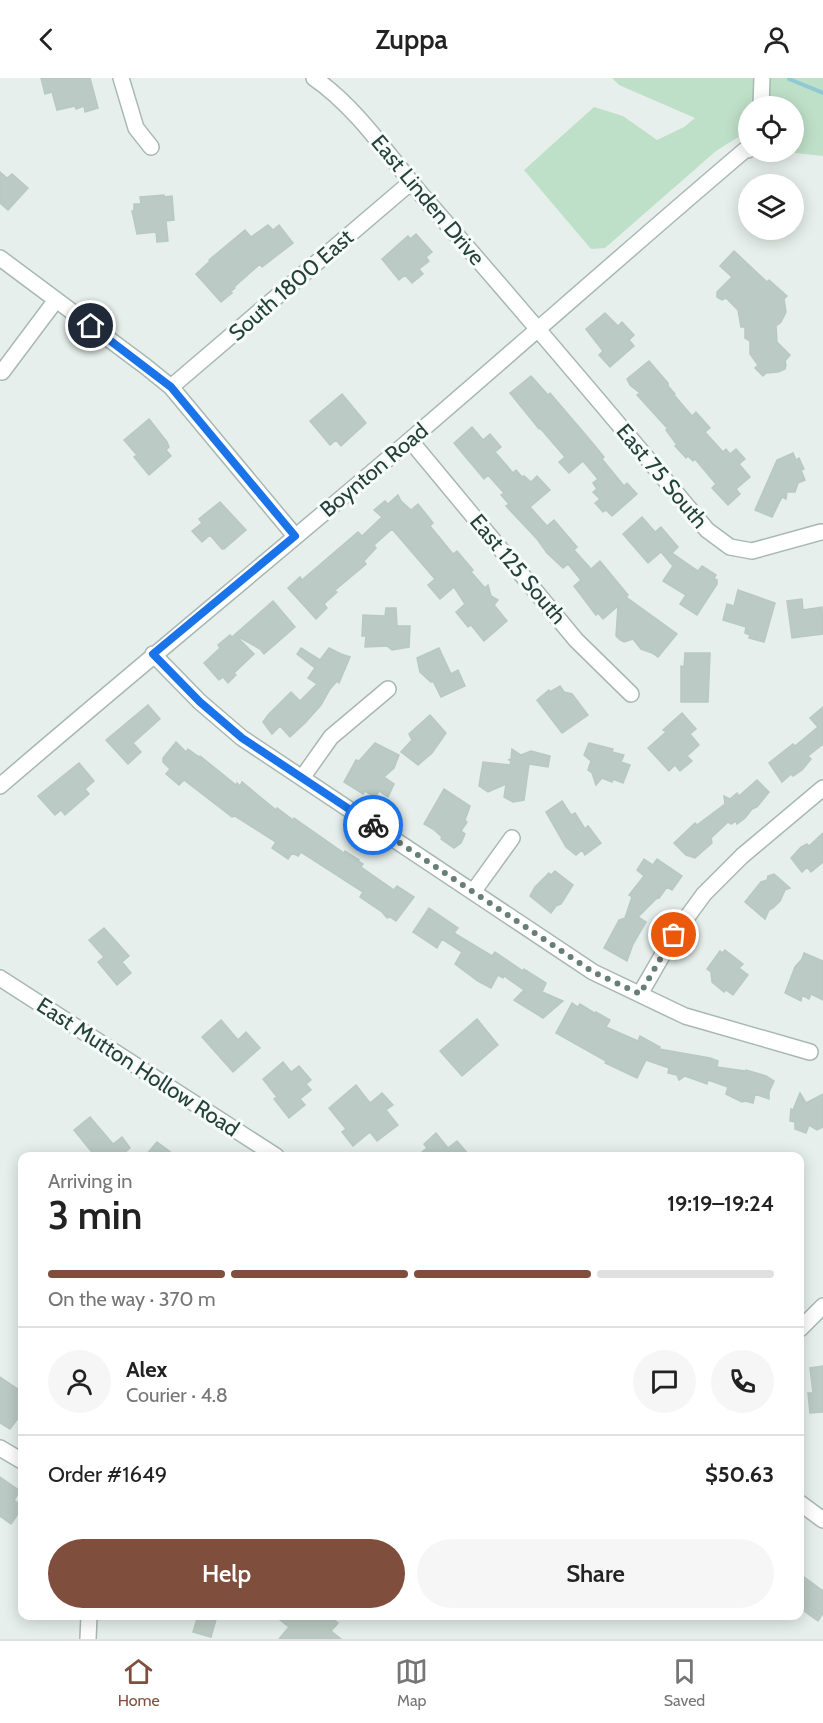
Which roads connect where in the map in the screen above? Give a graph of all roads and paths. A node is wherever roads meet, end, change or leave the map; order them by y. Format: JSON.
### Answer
{"nodes":[{"id":1,"x":121,"y":78,"type":"edge"},
{"id":2,"x":314,"y":78,"type":"edge"},
{"id":3,"x":762,"y":78,"type":"edge"},
{"id":4,"x":761,"y":96,"type":"edge"},
{"id":5,"x":151,"y":147,"type":"dead end"},
{"id":6,"x":738,"y":158,"type":"edge"},
{"id":7,"x":410,"y":183,"type":"junction"},
{"id":8,"x":0,"y":258,"type":"edge"},
{"id":9,"x":56,"y":300,"type":"junction"},
{"id":10,"x":538,"y":328,"type":"junction"},
{"id":11,"x":2,"y":372,"type":"dead end"},
{"id":12,"x":171,"y":387,"type":"junction"},
{"id":13,"x":410,"y":440,"type":"junction"},
{"id":14,"x":821,"y":532,"type":"dead end"},
{"id":15,"x":295,"y":536,"type":"junction"},
{"id":16,"x":153,"y":654,"type":"junction"},
{"id":17,"x":388,"y":689,"type":"dead end"},
{"id":18,"x":631,"y":694,"type":"dead end"},
{"id":19,"x":302,"y":778,"type":"junction"},
{"id":20,"x":0,"y":786,"type":"edge"},
{"id":21,"x":823,"y":788,"type":"edge"},
{"id":22,"x":512,"y":838,"type":"dead end"},
{"id":23,"x":473,"y":892,"type":"junction"},
{"id":24,"x":0,"y":978,"type":"edge"},
{"id":25,"x":640,"y":994,"type":"junction"},
{"id":26,"x":810,"y":1052,"type":"dead end"},
{"id":27,"x":270,"y":1152,"type":"edge"},
{"id":28,"x":823,"y":1306,"type":"edge"},
{"id":29,"x":804,"y":1325,"type":"edge"},
{"id":30,"x":0,"y":1448,"type":"edge"},
{"id":31,"x":18,"y":1459,"type":"edge"},
{"id":32,"x":804,"y":1506,"type":"edge"},
{"id":33,"x":823,"y":1521,"type":"edge"},
{"id":34,"x":89,"y":1620,"type":"edge"},
{"id":35,"x":88,"y":1639,"type":"edge"}],
"edges":[{"from":1,"to":5,"type":"street"},
{"from":2,"to":7,"type":"street","name":"East Linden Drive"},
{"from":3,"to":4,"type":"street"},
{"from":6,"to":10,"type":"street","name":"Boynton Road"},
{"from":7,"to":10,"type":"street","name":"East Linden Drive"},
{"from":7,"to":12,"type":"street","name":"South 1800 East"},
{"from":8,"to":9,"type":"street"},
{"from":9,"to":11,"type":"street"},
{"from":9,"to":12,"type":"street"},
{"from":10,"to":13,"type":"street","name":"Boynton Road"},
{"from":10,"to":14,"type":"street","name":"East 75 South"},
{"from":12,"to":15,"type":"street"},
{"from":13,"to":15,"type":"street","name":"Boynton Road"},
{"from":13,"to":18,"type":"street","name":"East 125 South"},
{"from":15,"to":16,"type":"street","name":"Boynton Road"},
{"from":16,"to":19,"type":"street"},
{"from":16,"to":20,"type":"street","name":"Boynton Road"},
{"from":17,"to":19,"type":"street"},
{"from":19,"to":23,"type":"street"},
{"from":21,"to":25,"type":"street"},
{"from":22,"to":23,"type":"street"},
{"from":23,"to":25,"type":"street"},
{"from":24,"to":27,"type":"street","name":"East Mutton Hollow Road"},
{"from":25,"to":26,"type":"street"},
{"from":28,"to":29,"type":"street"},
{"from":30,"to":31,"type":"street"},
{"from":32,"to":33,"type":"street"},
{"from":34,"to":35,"type":"street"}]}
